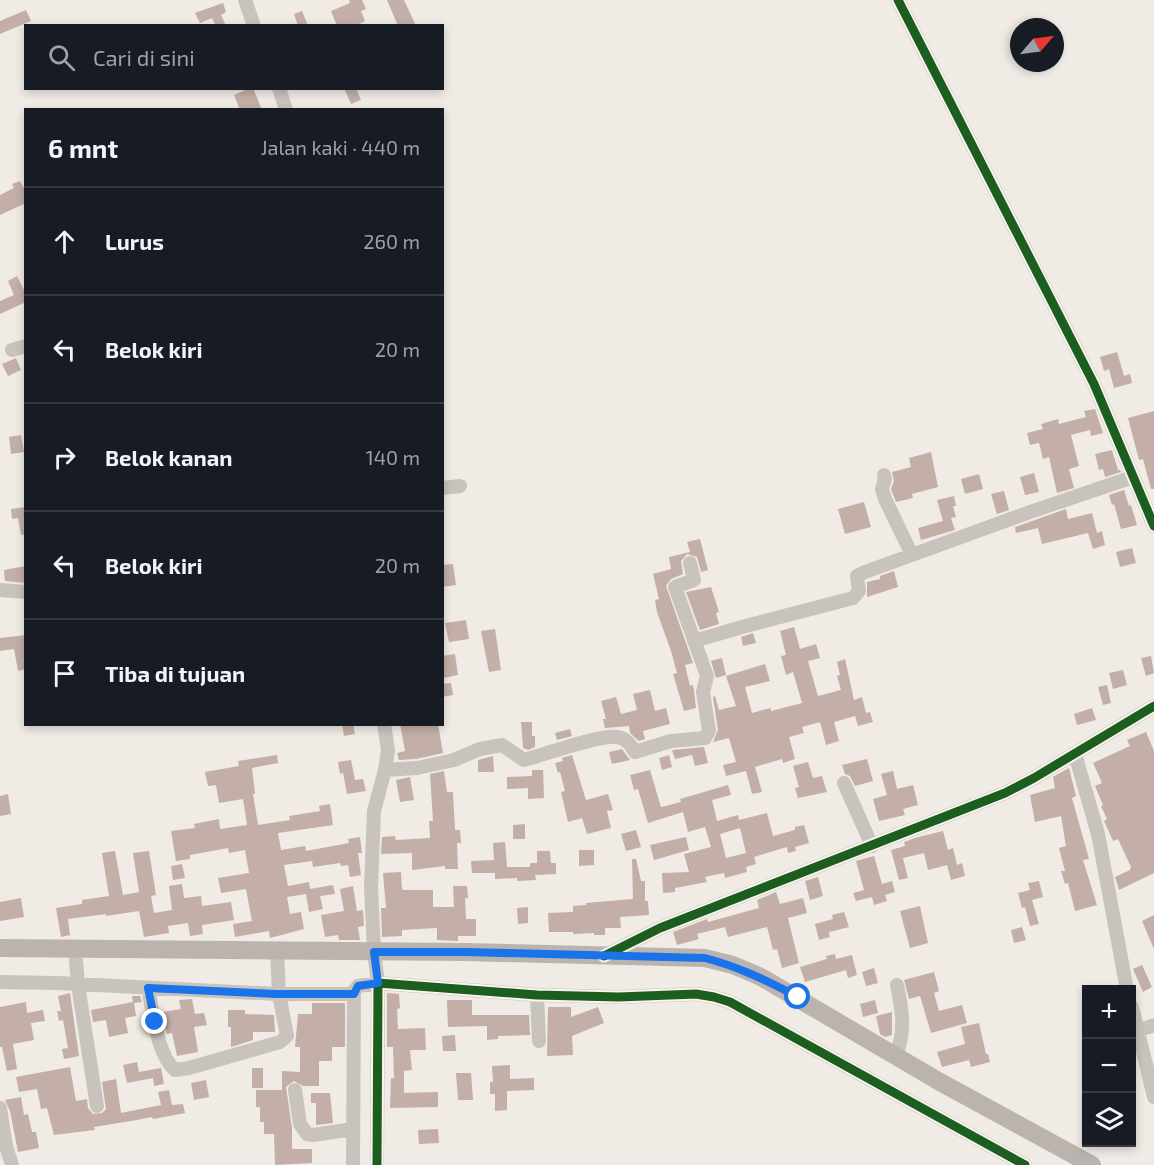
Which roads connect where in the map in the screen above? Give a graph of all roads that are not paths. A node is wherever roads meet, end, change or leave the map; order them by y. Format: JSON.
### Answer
{"nodes":[{"id":1,"x":245,"y":0,"type":"edge"},
{"id":2,"x":898,"y":0,"type":"edge"},
{"id":3,"x":253,"y":24,"type":"edge"},
{"id":4,"x":280,"y":90,"type":"edge"},
{"id":5,"x":285,"y":108,"type":"edge"},
{"id":6,"x":884,"y":475,"type":"dead end"},
{"id":7,"x":1133,"y":477,"type":"junction"},
{"id":8,"x":460,"y":486,"type":"dead end"},
{"id":9,"x":444,"y":488,"type":"edge"},
{"id":10,"x":1154,"y":526,"type":"edge"},
{"id":11,"x":912,"y":555,"type":"junction"},
{"id":12,"x":690,"y":563,"type":"dead end"},
{"id":13,"x":0,"y":591,"type":"edge"},
{"id":14,"x":24,"y":592,"type":"edge"},
{"id":15,"x":694,"y":641,"type":"junction"},
{"id":16,"x":1154,"y":706,"type":"edge"},
{"id":17,"x":384,"y":726,"type":"edge"},
{"id":18,"x":1075,"y":754,"type":"junction"},
{"id":19,"x":386,"y":770,"type":"junction"},
{"id":20,"x":844,"y":783,"type":"dead end"},
{"id":21,"x":872,"y":846,"type":"junction"},
{"id":22,"x":0,"y":948,"type":"edge"},
{"id":23,"x":76,"y":951,"type":"junction"},
{"id":24,"x":374,"y":953,"type":"junction"},
{"id":25,"x":604,"y":956,"type":"junction"},
{"id":26,"x":277,"y":957,"type":"junction"},
{"id":27,"x":0,"y":982,"type":"edge"},
{"id":28,"x":78,"y":983,"type":"junction"},
{"id":29,"x":367,"y":985,"type":"junction"},
{"id":30,"x":897,"y":985,"type":"dead end"},
{"id":31,"x":1126,"y":985,"type":"edge"},
{"id":32,"x":148,"y":988,"type":"junction"},
{"id":33,"x":279,"y":991,"type":"junction"},
{"id":34,"x":537,"y":995,"type":"junction"},
{"id":35,"x":1154,"y":1025,"type":"edge"},
{"id":36,"x":1136,"y":1027,"type":"edge"},
{"id":37,"x":1137,"y":1031,"type":"junction"},
{"id":38,"x":539,"y":1041,"type":"dead end"},
{"id":39,"x":896,"y":1055,"type":"junction"},
{"id":40,"x":296,"y":1090,"type":"dead end"},
{"id":41,"x":1154,"y":1097,"type":"edge"},
{"id":42,"x":97,"y":1106,"type":"dead end"},
{"id":43,"x":0,"y":1108,"type":"edge"},
{"id":44,"x":353,"y":1129,"type":"junction"},
{"id":45,"x":12,"y":1165,"type":"edge"},
{"id":46,"x":353,"y":1165,"type":"edge"},
{"id":47,"x":377,"y":1165,"type":"edge"},
{"id":48,"x":1025,"y":1165,"type":"edge"},
{"id":49,"x":1092,"y":1165,"type":"edge"}],
"edges":[{"from":1,"to":3,"type":"street"},
{"from":2,"to":7,"type":"street"},
{"from":4,"to":5,"type":"street"},
{"from":6,"to":11,"type":"street"},
{"from":7,"to":10,"type":"street"},
{"from":7,"to":11,"type":"street"},
{"from":8,"to":9,"type":"street"},
{"from":11,"to":15,"type":"street"},
{"from":12,"to":15,"type":"street"},
{"from":13,"to":14,"type":"street"},
{"from":15,"to":19,"type":"street"},
{"from":16,"to":18,"type":"street"},
{"from":17,"to":19,"type":"street"},
{"from":18,"to":21,"type":"street"},
{"from":18,"to":31,"type":"street"},
{"from":19,"to":24,"type":"street"},
{"from":20,"to":21,"type":"street"},
{"from":21,"to":25,"type":"street"},
{"from":22,"to":23,"type":"main road"},
{"from":23,"to":26,"type":"main road"},
{"from":23,"to":28,"type":"street"},
{"from":24,"to":25,"type":"main road"},
{"from":24,"to":26,"type":"main road"},
{"from":24,"to":29,"type":"street"},
{"from":25,"to":39,"type":"main road"},
{"from":26,"to":33,"type":"street"},
{"from":27,"to":28,"type":"street"},
{"from":28,"to":32,"type":"street"},
{"from":28,"to":42,"type":"street"},
{"from":29,"to":33,"type":"street"},
{"from":29,"to":34,"type":"street"},
{"from":29,"to":44,"type":"street"},
{"from":29,"to":47,"type":"street"},
{"from":30,"to":39,"type":"street"},
{"from":32,"to":33,"type":"street"},
{"from":32,"to":33,"type":"street"},
{"from":34,"to":38,"type":"street"},
{"from":34,"to":48,"type":"street"},
{"from":35,"to":37,"type":"street"},
{"from":36,"to":37,"type":"street"},
{"from":37,"to":41,"type":"street"},
{"from":39,"to":49,"type":"main road"},
{"from":40,"to":44,"type":"street"},
{"from":43,"to":45,"type":"street"},
{"from":44,"to":46,"type":"street"}]}
